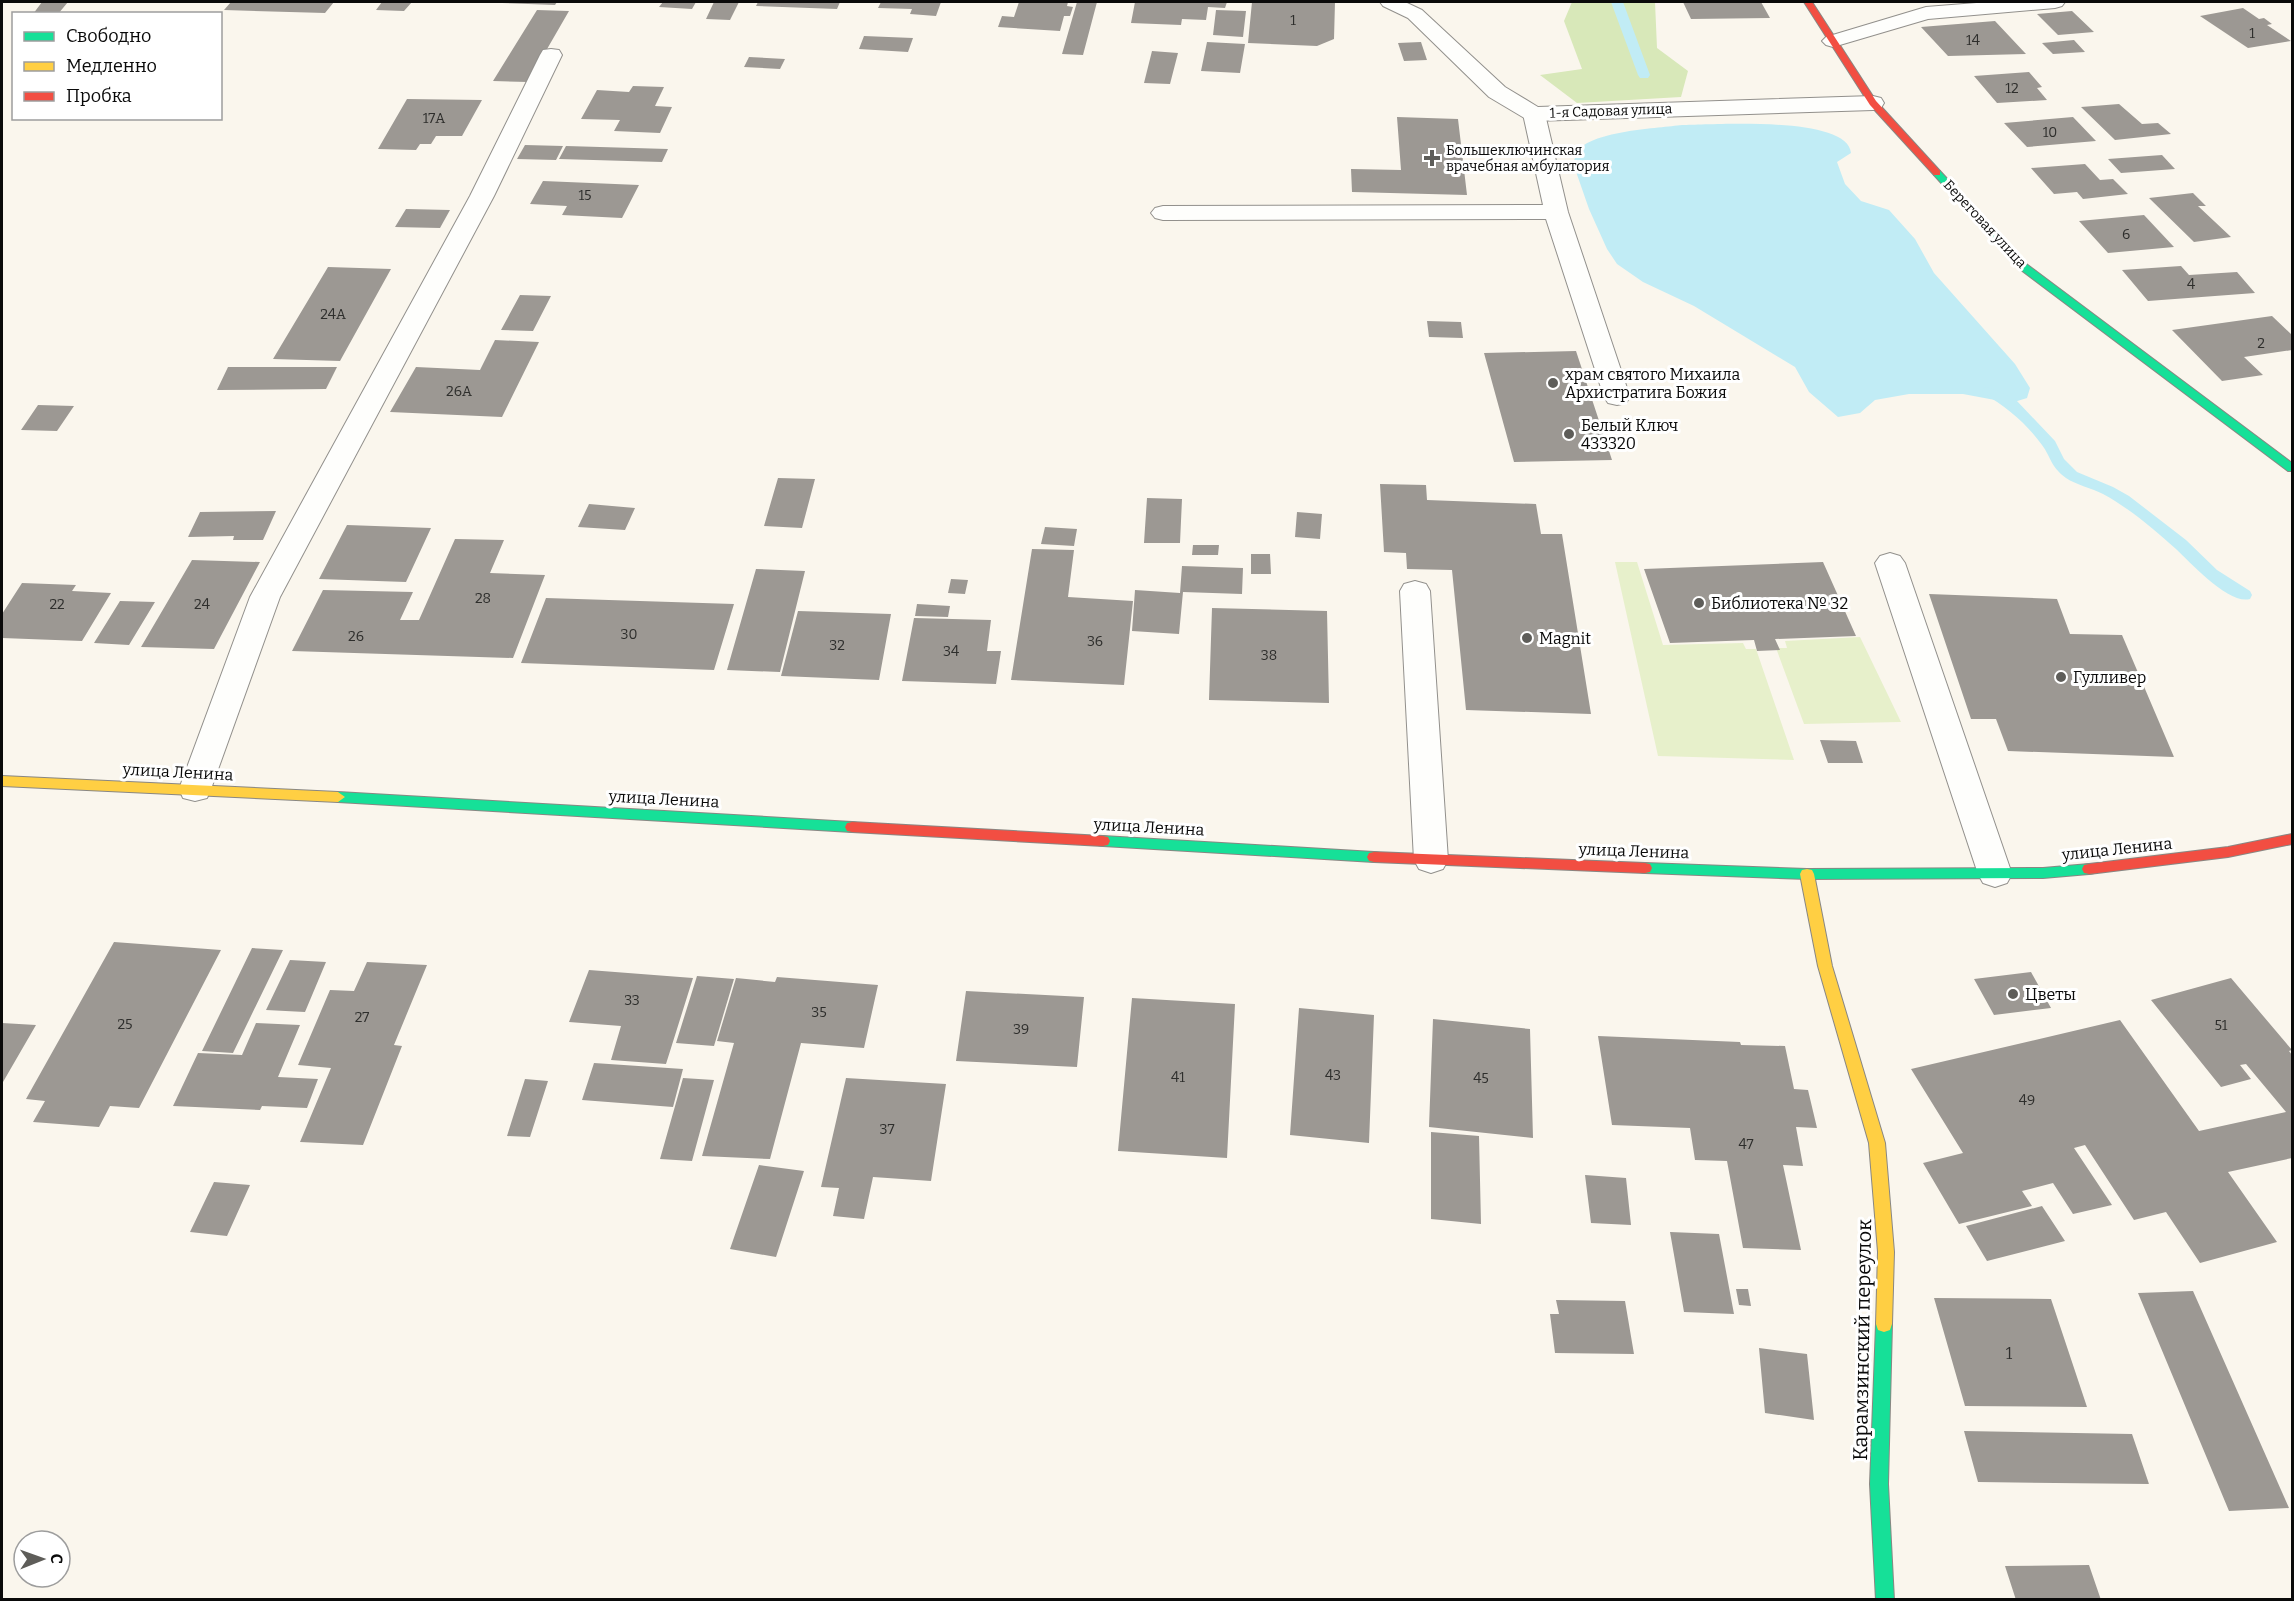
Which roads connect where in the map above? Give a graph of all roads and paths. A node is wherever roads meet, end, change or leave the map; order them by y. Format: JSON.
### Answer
{"nodes":[{"id":1,"x":1390,"y":2,"type":"edge"},
{"id":2,"x":1808,"y":2,"type":"edge"},
{"id":3,"x":2055,"y":2,"type":"edge"},
{"id":4,"x":1833,"y":41,"type":"junction"},
{"id":5,"x":551,"y":55,"type":"dead end"},
{"id":6,"x":1873,"y":103,"type":"junction"},
{"id":7,"x":1534,"y":114,"type":"junction"},
{"id":8,"x":1556,"y":212,"type":"junction"},
{"id":9,"x":1163,"y":213,"type":"dead end"},
{"id":10,"x":1617,"y":397,"type":"dead end"},
{"id":11,"x":2292,"y":468,"type":"edge"},
{"id":12,"x":1890,"y":563,"type":"dead end"},
{"id":13,"x":1415,"y":591,"type":"dead end"},
{"id":14,"x":2,"y":781,"type":"edge"},
{"id":15,"x":195,"y":789,"type":"junction"},
{"id":16,"x":2292,"y":839,"type":"edge"},
{"id":17,"x":1431,"y":860,"type":"junction"},
{"id":18,"x":1807,"y":874,"type":"junction"},
{"id":19,"x":1995,"y":874,"type":"junction"},
{"id":20,"x":1885,"y":1599,"type":"edge"}],
"edges":[{"from":1,"to":7,"type":"street","name":"1-я Садовая улица"},
{"from":2,"to":4,"type":"main road","name":"Береговая улица"},
{"from":3,"to":4,"type":"street"},
{"from":4,"to":6,"type":"main road","name":"Береговая улица"},
{"from":5,"to":15,"type":"street"},
{"from":6,"to":7,"type":"street","name":"1-я Садовая улица"},
{"from":6,"to":11,"type":"main road","name":"Береговая улица"},
{"from":7,"to":8,"type":"street"},
{"from":8,"to":9,"type":"street"},
{"from":8,"to":10,"type":"street"},
{"from":12,"to":19,"type":"street"},
{"from":13,"to":17,"type":"street"},
{"from":14,"to":15,"type":"main road","name":"улица Ленина"},
{"from":15,"to":17,"type":"main road","name":"улица Ленина"},
{"from":16,"to":19,"type":"main road","name":"улица Ленина"},
{"from":17,"to":18,"type":"main road","name":"улица Ленина"},
{"from":18,"to":19,"type":"main road","name":"улица Ленина"},
{"from":18,"to":20,"type":"main road","name":"Карамзинский переулок"}]}
